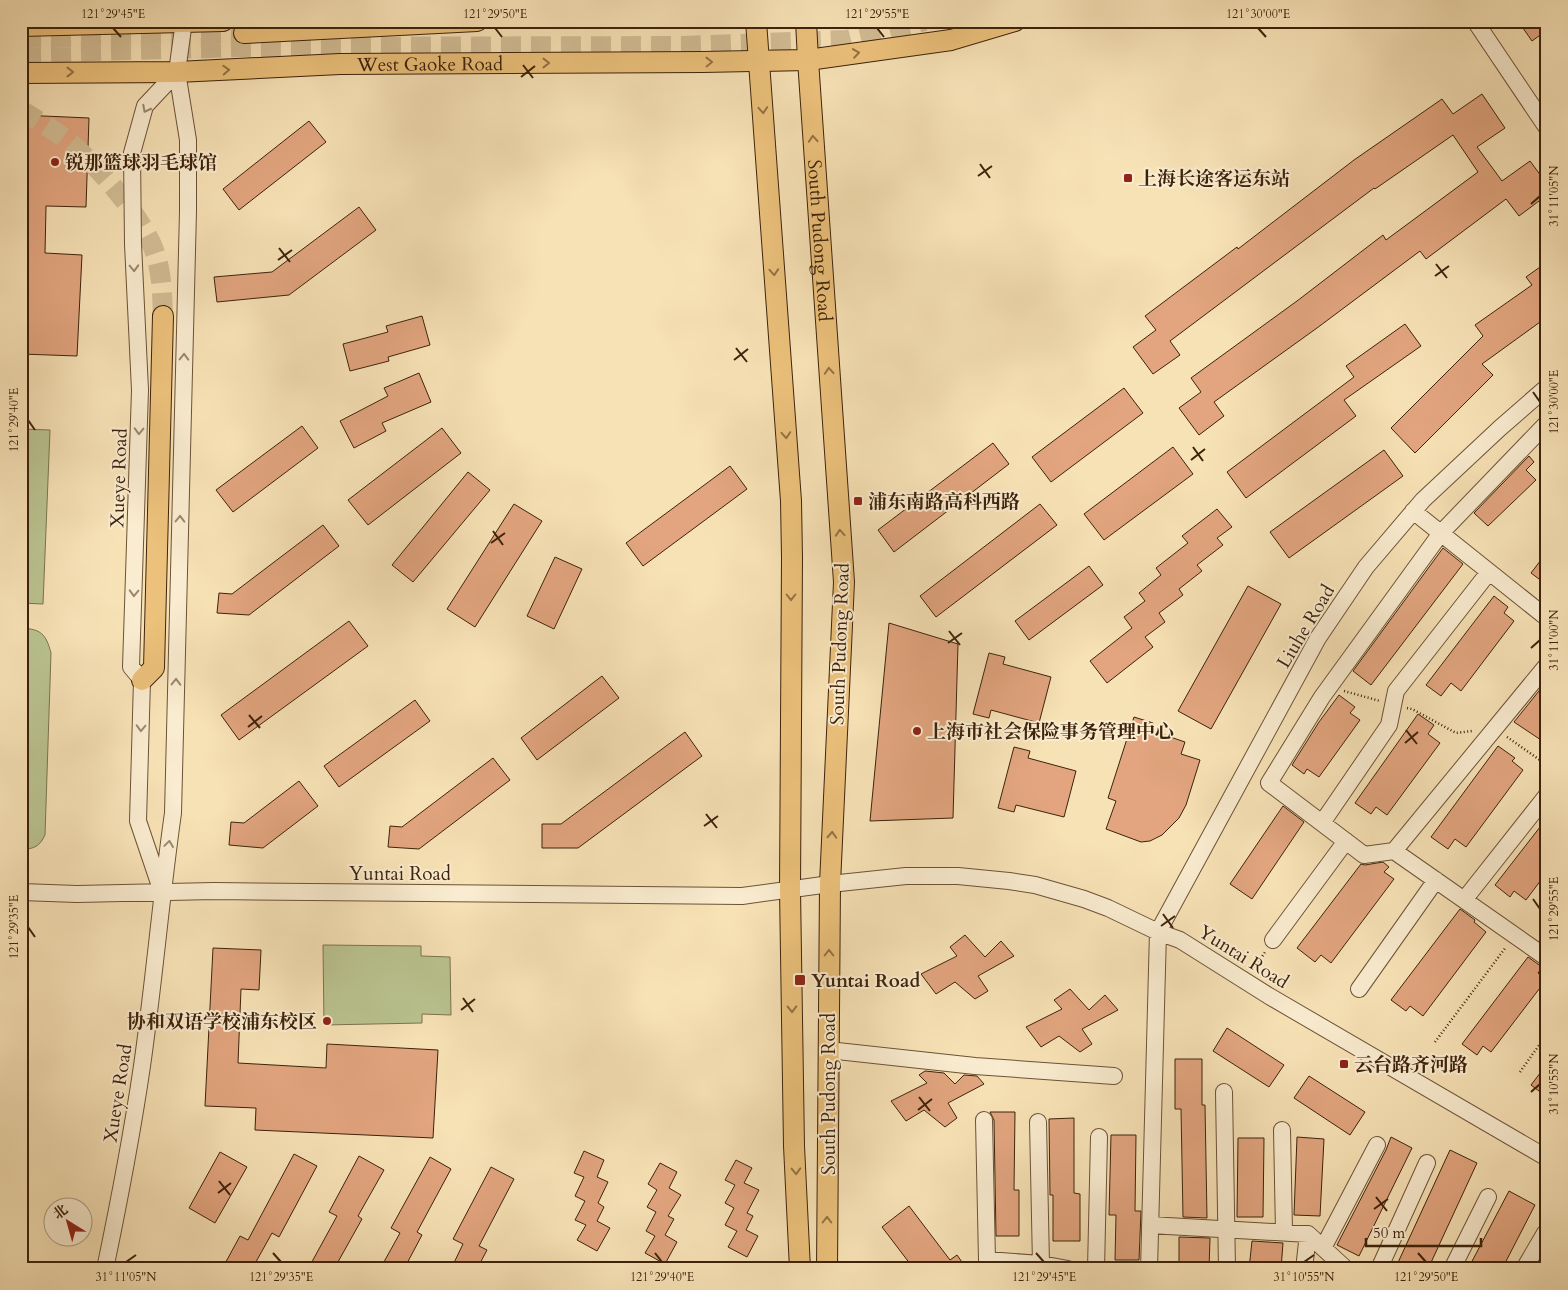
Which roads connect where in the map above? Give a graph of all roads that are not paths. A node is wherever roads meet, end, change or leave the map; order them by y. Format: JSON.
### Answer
{"nodes":[{"id":1,"x":224,"y":21,"type":"edge"},
{"id":2,"x":477,"y":21,"type":"edge"},
{"id":3,"x":756,"y":21,"type":"edge"},
{"id":4,"x":806,"y":21,"type":"edge"},
{"id":5,"x":1015,"y":21,"type":"edge"},
{"id":6,"x":1475,"y":21,"type":"edge"},
{"id":7,"x":184,"y":22,"type":"edge"},
{"id":8,"x":21,"y":26,"type":"edge"},
{"id":9,"x":244,"y":33,"type":"tunnel mouth"},
{"id":10,"x":808,"y":60,"type":"junction"},
{"id":11,"x":759,"y":62,"type":"junction"},
{"id":12,"x":178,"y":72,"type":"junction"},
{"id":13,"x":21,"y":73,"type":"edge"},
{"id":14,"x":1547,"y":128,"type":"edge"},
{"id":15,"x":163,"y":316,"type":"tunnel mouth"},
{"id":16,"x":1547,"y":387,"type":"edge"},
{"id":17,"x":1547,"y":423,"type":"edge"},
{"id":18,"x":1414,"y":511,"type":"junction"},
{"id":19,"x":1441,"y":533,"type":"junction"},
{"id":20,"x":1489,"y":572,"type":"junction"},
{"id":21,"x":1547,"y":618,"type":"edge"},
{"id":22,"x":1547,"y":665,"type":"edge"},
{"id":23,"x":142,"y":680,"type":"junction"},
{"id":24,"x":1547,"y":796,"type":"edge"},
{"id":25,"x":1322,"y":822,"type":"junction"},
{"id":26,"x":1346,"y":841,"type":"junction"},
{"id":27,"x":1394,"y":851,"type":"junction"},
{"id":28,"x":1436,"y":880,"type":"junction"},
{"id":29,"x":830,"y":884,"type":"junction"},
{"id":30,"x":790,"y":890,"type":"junction"},
{"id":31,"x":21,"y":892,"type":"edge"},
{"id":32,"x":162,"y":892,"type":"junction"},
{"id":33,"x":1464,"y":900,"type":"junction"},
{"id":34,"x":1158,"y":932,"type":"junction"},
{"id":35,"x":1273,"y":940,"type":"road end"},
{"id":36,"x":1547,"y":958,"type":"edge"},
{"id":37,"x":1358,"y":989,"type":"dead end"},
{"id":38,"x":828,"y":1050,"type":"junction"},
{"id":39,"x":1114,"y":1076,"type":"dead end"},
{"id":40,"x":1224,"y":1092,"type":"dead end"},
{"id":41,"x":984,"y":1120,"type":"dead end"},
{"id":42,"x":1038,"y":1122,"type":"dead end"},
{"id":43,"x":1282,"y":1130,"type":"dead end"},
{"id":44,"x":1099,"y":1137,"type":"dead end"},
{"id":45,"x":1377,"y":1145,"type":"dead end"},
{"id":46,"x":1547,"y":1158,"type":"edge"},
{"id":47,"x":1427,"y":1163,"type":"dead end"},
{"id":48,"x":1488,"y":1197,"type":"dead end"},
{"id":49,"x":1150,"y":1225,"type":"junction"},
{"id":50,"x":1226,"y":1229,"type":"junction"},
{"id":51,"x":1284,"y":1232,"type":"junction"},
{"id":52,"x":1544,"y":1233,"type":"dead end"},
{"id":53,"x":1308,"y":1234,"type":"junction"},
{"id":54,"x":1323,"y":1248,"type":"junction"},
{"id":55,"x":1041,"y":1264,"type":"junction"},
{"id":56,"x":105,"y":1269,"type":"edge"},
{"id":57,"x":800,"y":1269,"type":"edge"},
{"id":58,"x":827,"y":1269,"type":"edge"},
{"id":59,"x":1068,"y":1269,"type":"edge"},
{"id":60,"x":1096,"y":1269,"type":"edge"},
{"id":61,"x":1149,"y":1269,"type":"edge"},
{"id":62,"x":1227,"y":1269,"type":"edge"},
{"id":63,"x":1304,"y":1269,"type":"edge"},
{"id":64,"x":1346,"y":1269,"type":"edge"},
{"id":65,"x":1379,"y":1269,"type":"edge"},
{"id":66,"x":1452,"y":1269,"type":"edge"},
{"id":67,"x":1524,"y":1269,"type":"edge"}],
"edges":[{"from":1,"to":7,"type":"main road"},
{"from":2,"to":9,"type":"main road"},
{"from":3,"to":11,"type":"main road","name":"South Pudong Road"},
{"from":4,"to":10,"type":"main road","name":"South Pudong Road"},
{"from":10,"to":5,"type":"main road","name":"West Gaoke Road","one_way":true},
{"from":6,"to":14,"type":"street"},
{"from":7,"to":8,"type":"main road"},
{"from":7,"to":12,"type":"street","name":"Xueye Road"},
{"from":10,"to":11,"type":"main road","name":"West Gaoke Road"},
{"from":29,"to":10,"type":"main road","name":"South Pudong Road","one_way":true},
{"from":12,"to":11,"type":"main road","name":"West Gaoke Road","one_way":true},
{"from":11,"to":30,"type":"main road","name":"South Pudong Road","one_way":true},
{"from":13,"to":12,"type":"main road","name":"West Gaoke Road","one_way":true},
{"from":12,"to":23,"type":"street","name":"Xueye Road","one_way":true},
{"from":32,"to":12,"type":"street","name":"Xueye Road","one_way":true},
{"from":15,"to":23,"type":"main road"},
{"from":16,"to":18,"type":"street","name":"Liuhe Road"},
{"from":17,"to":19,"type":"street"},
{"from":18,"to":19,"type":"street"},
{"from":18,"to":34,"type":"street","name":"Liuhe Road"},
{"from":19,"to":20,"type":"street"},
{"from":19,"to":25,"type":"street"},
{"from":20,"to":21,"type":"street"},
{"from":20,"to":25,"type":"street"},
{"from":22,"to":27,"type":"street"},
{"from":23,"to":32,"type":"street","name":"Xueye Road","one_way":true},
{"from":24,"to":33,"type":"street"},
{"from":25,"to":26,"type":"street"},
{"from":26,"to":27,"type":"street"},
{"from":26,"to":35,"type":"street"},
{"from":27,"to":28,"type":"street"},
{"from":28,"to":33,"type":"street"},
{"from":28,"to":37,"type":"street"},
{"from":29,"to":30,"type":"street","name":"Yuntai Road"},
{"from":29,"to":34,"type":"street","name":"Yuntai Road"},
{"from":38,"to":29,"type":"main road","name":"South Pudong Road","one_way":true},
{"from":30,"to":32,"type":"street","name":"Yuntai Road"},
{"from":30,"to":57,"type":"main road","name":"South Pudong Road","one_way":true},
{"from":31,"to":32,"type":"street","name":"Yuntai Road"},
{"from":32,"to":56,"type":"street","name":"Xueye Road"},
{"from":33,"to":36,"type":"street"},
{"from":34,"to":46,"type":"street","name":"Yuntai Road"},
{"from":34,"to":49,"type":"street"},
{"from":38,"to":39,"type":"street"},
{"from":58,"to":38,"type":"main road","name":"South Pudong Road","one_way":true},
{"from":40,"to":50,"type":"street"},
{"from":41,"to":55,"type":"street"},
{"from":42,"to":55,"type":"street"},
{"from":43,"to":51,"type":"street"},
{"from":44,"to":60,"type":"street"},
{"from":45,"to":54,"type":"street"},
{"from":47,"to":65,"type":"street"},
{"from":48,"to":66,"type":"street"},
{"from":49,"to":50,"type":"street"},
{"from":49,"to":61,"type":"street"},
{"from":50,"to":51,"type":"street"},
{"from":50,"to":62,"type":"street"},
{"from":51,"to":53,"type":"street"},
{"from":52,"to":67,"type":"street"},
{"from":53,"to":54,"type":"street"},
{"from":53,"to":63,"type":"street"},
{"from":54,"to":64,"type":"street"},
{"from":55,"to":59,"type":"street"}]}
